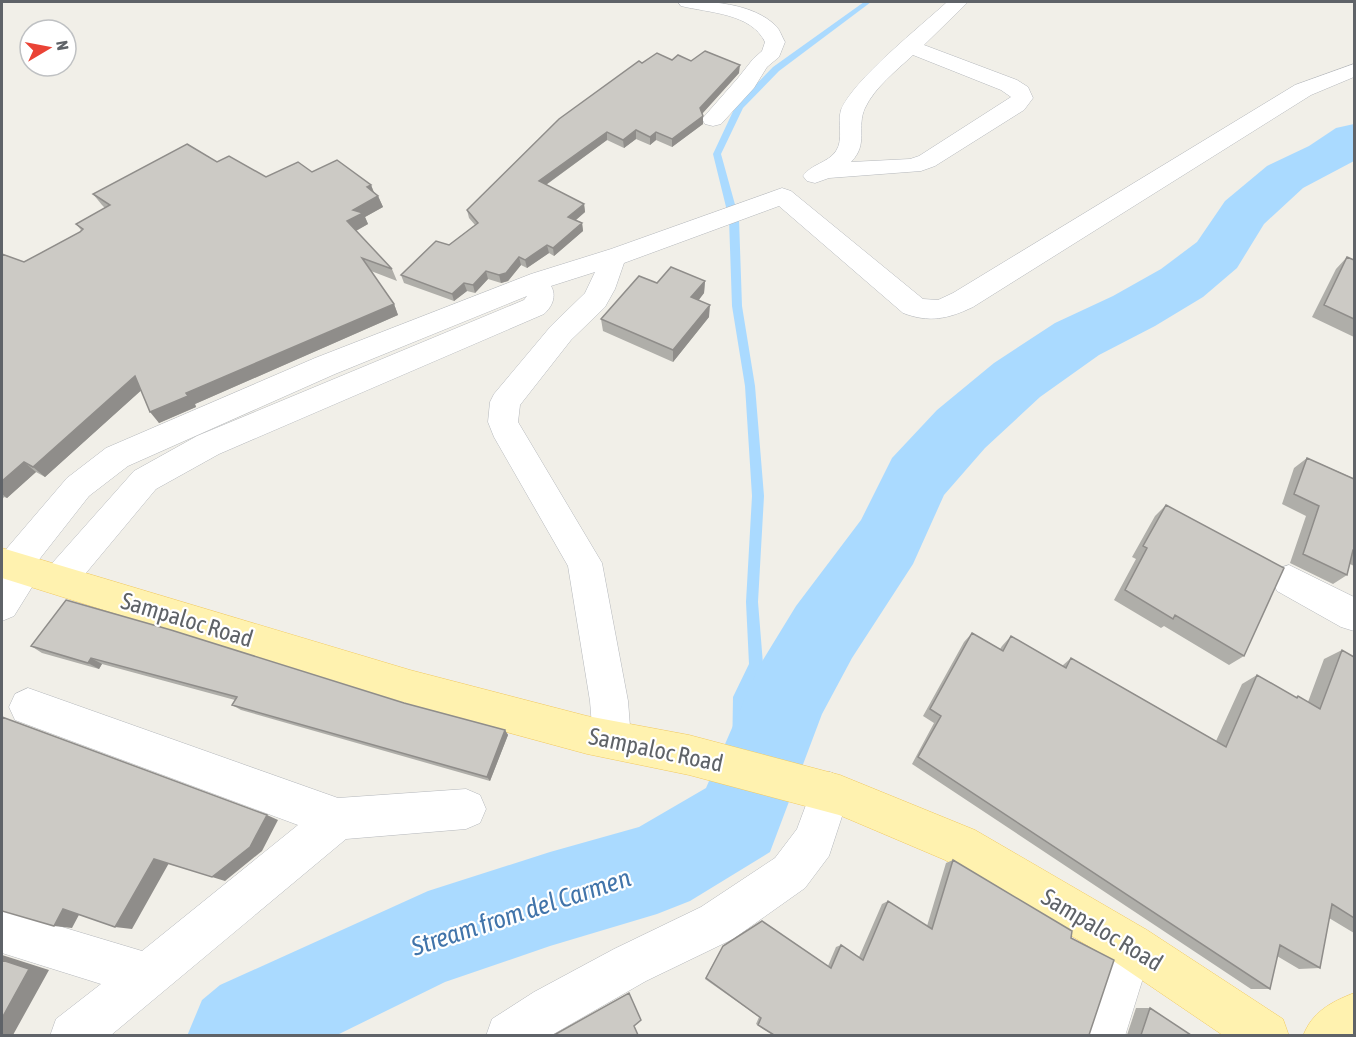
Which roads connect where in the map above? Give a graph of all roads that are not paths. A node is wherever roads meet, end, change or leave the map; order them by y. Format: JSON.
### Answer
{"nodes":[{"id":1,"x":688,"y":2,"type":"edge"},
{"id":2,"x":958,"y":2,"type":"edge"},
{"id":3,"x":910,"y":47,"type":"junction"},
{"id":4,"x":1354,"y":70,"type":"edge"},
{"id":5,"x":712,"y":118,"type":"dead end"},
{"id":6,"x":823,"y":171,"type":"junction"},
{"id":7,"x":774,"y":199,"type":"junction"},
{"id":8,"x":616,"y":256,"type":"junction"},
{"id":9,"x":161,"y":454,"type":"junction"},
{"id":10,"x":24,"y":570,"type":"edge"},
{"id":11,"x":1289,"y":580,"type":"dead end"},
{"id":12,"x":2,"y":605,"type":"edge"},
{"id":13,"x":1354,"y":615,"type":"edge"},
{"id":14,"x":28,"y":707,"type":"dead end"},
{"id":15,"x":612,"y":739,"type":"junction"},
{"id":16,"x":819,"y":789,"type":"junction"},
{"id":17,"x":466,"y":809,"type":"dead end"},
{"id":18,"x":338,"y":819,"type":"junction"},
{"id":19,"x":2,"y":931,"type":"edge"},
{"id":20,"x":1131,"y":946,"type":"junction"},
{"id":21,"x":147,"y":975,"type":"junction"},
{"id":22,"x":1354,"y":1016,"type":"edge"},
{"id":23,"x":73,"y":1035,"type":"edge"},
{"id":24,"x":509,"y":1035,"type":"edge"},
{"id":25,"x":1101,"y":1035,"type":"edge"},
{"id":26,"x":1266,"y":1035,"type":"edge"},
{"id":27,"x":1326,"y":1035,"type":"edge"}],
"edges":[{"from":1,"to":5,"type":"street"},
{"from":2,"to":3,"type":"street"},
{"from":3,"to":6,"type":"street"},
{"from":3,"to":6,"type":"street"},
{"from":4,"to":7,"type":"street"},
{"from":6,"to":7,"type":"street"},
{"from":7,"to":8,"type":"street"},
{"from":8,"to":9,"type":"street"},
{"from":8,"to":15,"type":"street"},
{"from":9,"to":10,"type":"street"},
{"from":9,"to":10,"type":"street"},
{"from":10,"to":12,"type":"street"},
{"from":10,"to":15,"type":"main road","name":"Sampaloc Road"},
{"from":11,"to":13,"type":"street"},
{"from":14,"to":18,"type":"street"},
{"from":15,"to":16,"type":"main road","name":"Sampaloc Road"},
{"from":16,"to":20,"type":"main road","name":"Sampaloc Road"},
{"from":16,"to":24,"type":"street"},
{"from":17,"to":18,"type":"street"},
{"from":18,"to":21,"type":"street"},
{"from":19,"to":21,"type":"street"},
{"from":20,"to":25,"type":"street"},
{"from":20,"to":26,"type":"main road","name":"Sampaloc Road"},
{"from":21,"to":23,"type":"street"},
{"from":22,"to":27,"type":"main road"}]}
